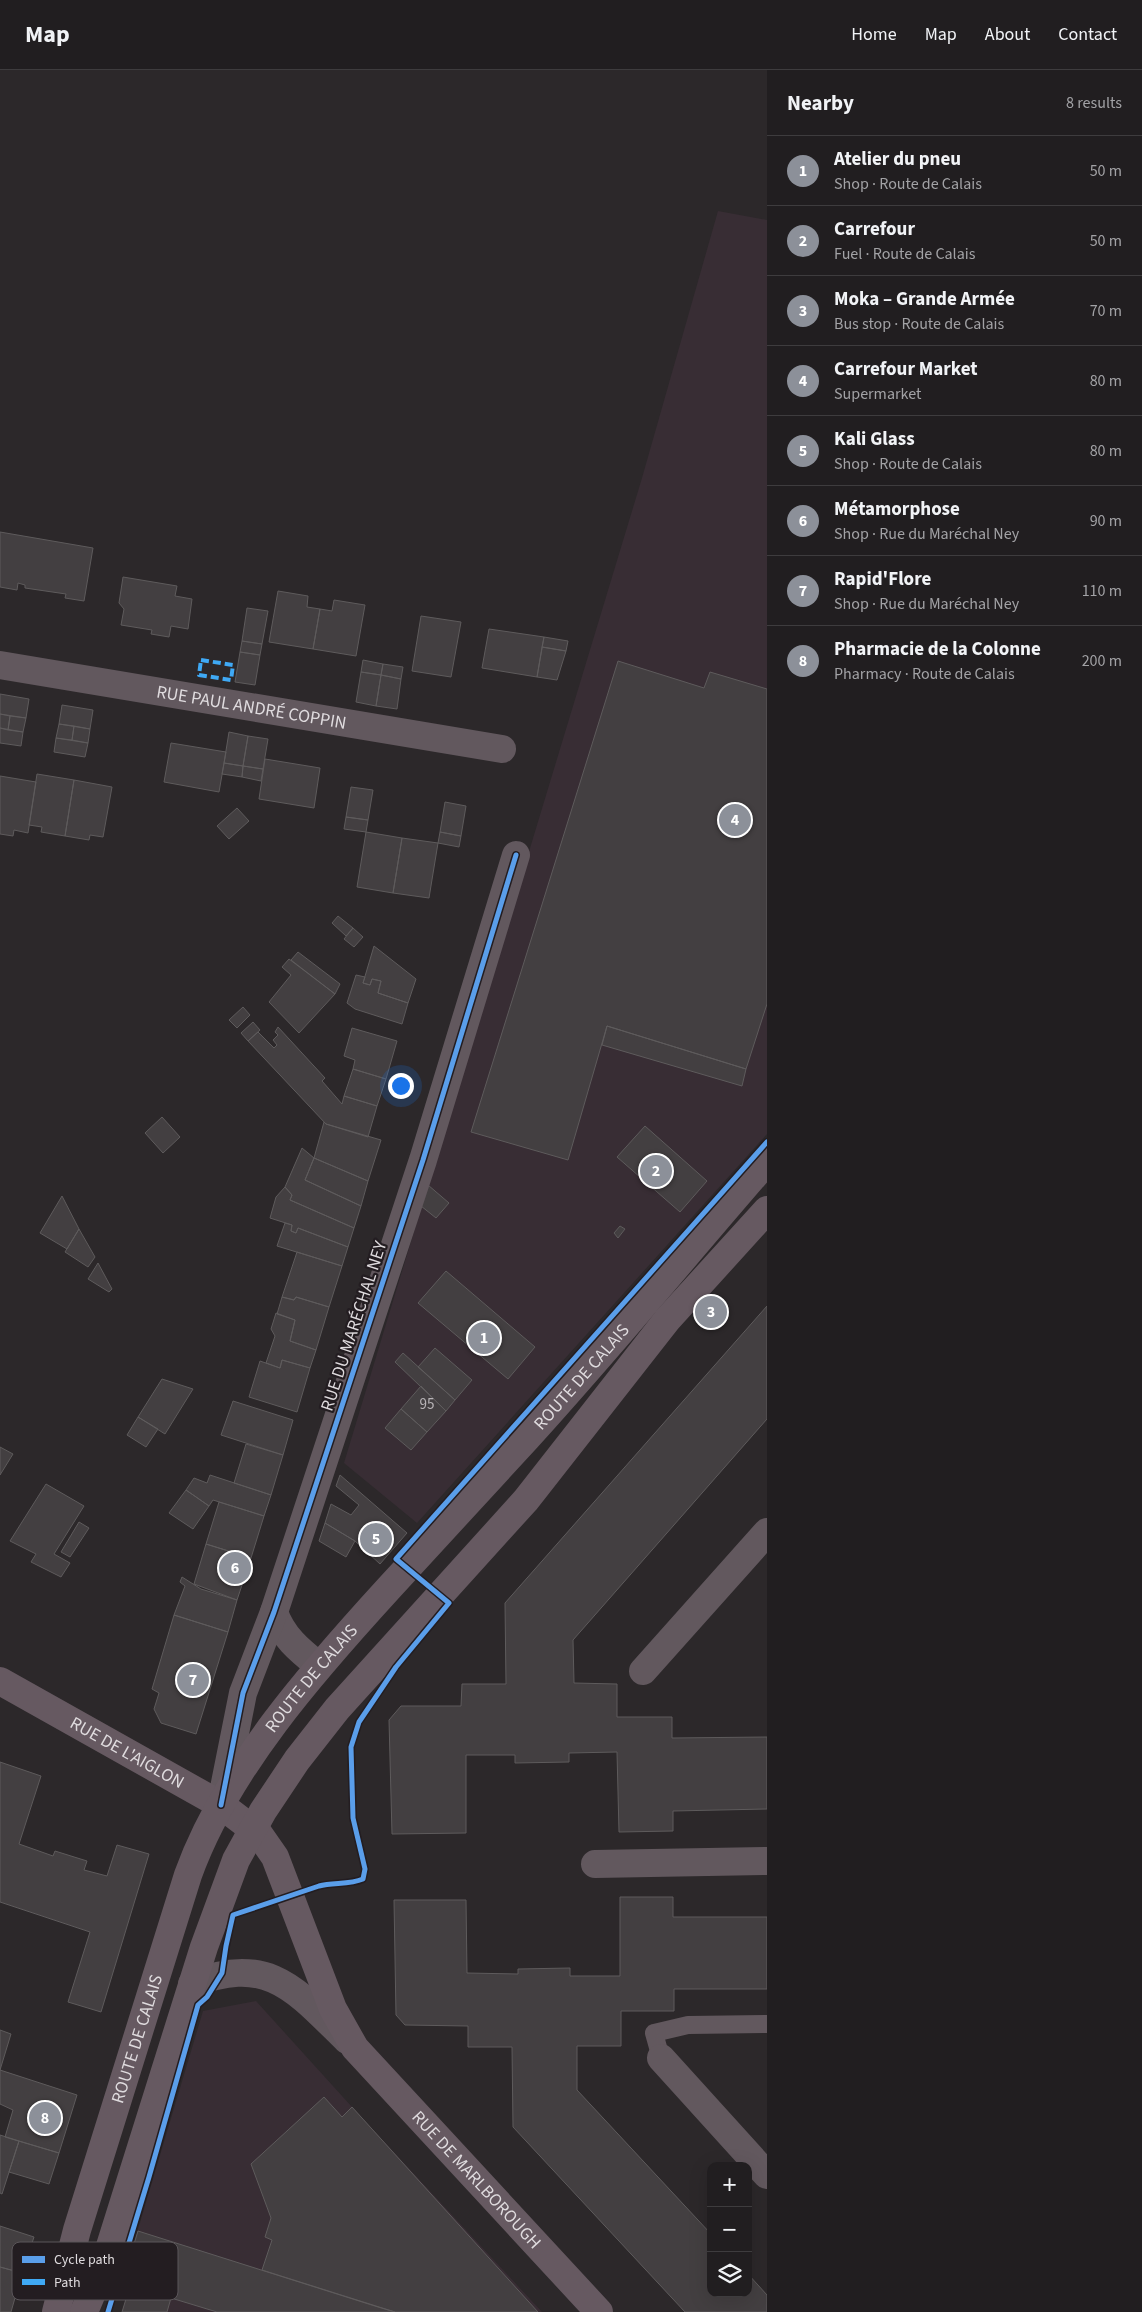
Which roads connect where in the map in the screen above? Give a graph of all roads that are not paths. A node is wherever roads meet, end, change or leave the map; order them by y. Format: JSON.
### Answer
{"nodes":[{"id":1,"x":0,"y":665,"type":"edge"},
{"id":2,"x":502,"y":750,"type":"dead end"},
{"id":3,"x":516,"y":855,"type":"dead end"},
{"id":4,"x":767,"y":1161,"type":"edge"},
{"id":5,"x":767,"y":1210,"type":"edge"},
{"id":6,"x":767,"y":1532,"type":"edge"},
{"id":7,"x":274,"y":1612,"type":"junction"},
{"id":8,"x":319,"y":1666,"type":"junction"},
{"id":9,"x":644,"y":1671,"type":"dead end"},
{"id":10,"x":0,"y":1681,"type":"edge"},
{"id":11,"x":221,"y":1805,"type":"junction"},
{"id":12,"x":253,"y":1830,"type":"junction"},
{"id":13,"x":767,"y":1861,"type":"edge"},
{"id":14,"x":595,"y":1864,"type":"dead end"},
{"id":15,"x":192,"y":1984,"type":"junction"},
{"id":16,"x":767,"y":2024,"type":"edge"},
{"id":17,"x":355,"y":2048,"type":"junction"},
{"id":18,"x":661,"y":2058,"type":"joint"},
{"id":19,"x":767,"y":2175,"type":"edge"},
{"id":20,"x":74,"y":2242,"type":"edge"},
{"id":21,"x":112,"y":2242,"type":"edge"},
{"id":22,"x":89,"y":2300,"type":"edge"},
{"id":23,"x":84,"y":2312,"type":"edge"},
{"id":24,"x":599,"y":2312,"type":"edge"}],
"edges":[{"from":1,"to":2,"type":"street","name":"RUE PAUL ANDRÉ COPPIN"},
{"from":3,"to":7,"type":"street","name":"RUE DU MARÉCHAL NEY"},
{"from":4,"to":8,"type":"main road","name":"ROUTE DE CALAIS"},
{"from":5,"to":12,"type":"main road","name":"ROUTE DE CALAIS"},
{"from":6,"to":9,"type":"street"},
{"from":7,"to":8,"type":"street"},
{"from":7,"to":11,"type":"street","name":"RUE DU MARÉCHAL NEY"},
{"from":8,"to":11,"type":"main road","name":"ROUTE DE CALAIS"},
{"from":10,"to":11,"type":"main road","name":"RUE DE L'AIGLON"},
{"from":11,"to":12,"type":"main road","name":"RUE DE L'AIGLON"},
{"from":11,"to":20,"type":"main road","name":"ROUTE DE CALAIS"},
{"from":12,"to":15,"type":"main road","name":"ROUTE DE CALAIS"},
{"from":12,"to":17,"type":"main road","name":"RUE DE MARLBOROUGH"},
{"from":13,"to":14,"type":"street"},
{"from":15,"to":17,"type":"street","name":"RUE DE MARLBOROUGH"},
{"from":15,"to":21,"type":"main road","name":"ROUTE DE CALAIS"},
{"from":16,"to":18,"type":"lane"},
{"from":17,"to":24,"type":"main road","name":"RUE DE MARLBOROUGH"},
{"from":18,"to":19,"type":"street"},
{"from":22,"to":23,"type":"main road","name":"ROUTE DE CALAIS"}]}
